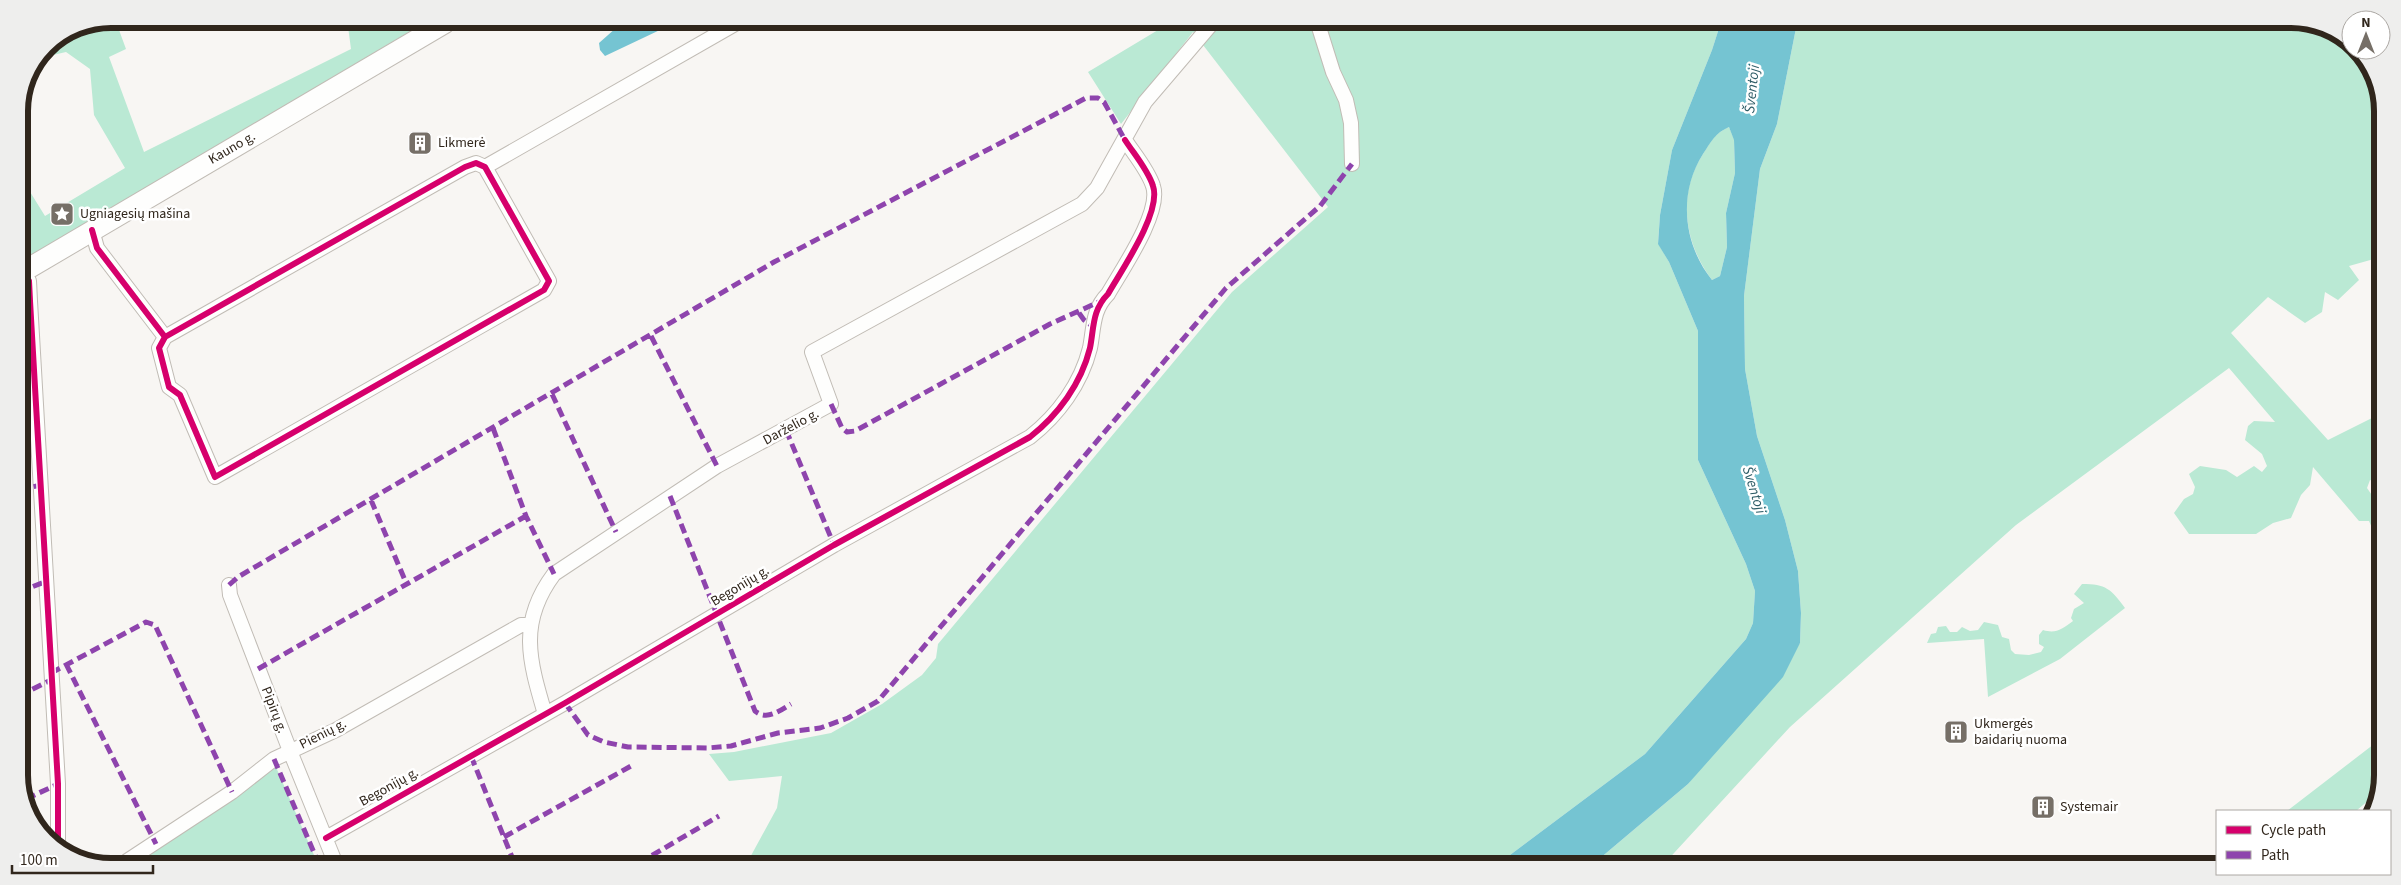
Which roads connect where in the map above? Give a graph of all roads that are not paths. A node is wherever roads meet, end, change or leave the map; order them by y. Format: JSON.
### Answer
{"nodes":[{"id":1,"x":434,"y":28,"type":"edge"},
{"id":2,"x":728,"y":28,"type":"edge"},
{"id":3,"x":1208,"y":28,"type":"edge"},
{"id":4,"x":1319,"y":28,"type":"edge"},
{"id":5,"x":1125,"y":140,"type":"junction"},
{"id":6,"x":1352,"y":164,"type":"dead end"},
{"id":7,"x":485,"y":167,"type":"junction"},
{"id":8,"x":92,"y":230,"type":"junction"},
{"id":9,"x":28,"y":269,"type":"edge"},
{"id":10,"x":28,"y":281,"type":"edge"},
{"id":11,"x":165,"y":337,"type":"junction"},
{"id":12,"x":229,"y":585,"type":"dead end"},
{"id":13,"x":529,"y":625,"type":"junction"},
{"id":14,"x":545,"y":714,"type":"junction"},
{"id":15,"x":290,"y":751,"type":"junction"},
{"id":16,"x":58,"y":838,"type":"edge"},
{"id":17,"x":326,"y":838,"type":"junction"},
{"id":18,"x":132,"y":858,"type":"edge"},
{"id":19,"x":334,"y":858,"type":"edge"}],
"edges":[{"from":1,"to":8,"type":"highway","name":"Kauno g."},
{"from":2,"to":7,"type":"street"},
{"from":3,"to":5,"type":"street"},
{"from":4,"to":6,"type":"street"},
{"from":5,"to":13,"type":"street","name":"Darželio g."},
{"from":5,"to":14,"type":"street","name":"Begonijų g."},
{"from":7,"to":11,"type":"street"},
{"from":7,"to":11,"type":"street"},
{"from":8,"to":9,"type":"highway","name":"Kauno g."},
{"from":8,"to":11,"type":"street"},
{"from":10,"to":16,"type":"street"},
{"from":12,"to":15,"type":"street","name":"Pipirų g."},
{"from":13,"to":14,"type":"street","name":"Darželio g."},
{"from":13,"to":15,"type":"street","name":"Pienių g."},
{"from":14,"to":17,"type":"street","name":"Begonijų g."},
{"from":15,"to":17,"type":"street","name":"Pipirų g."},
{"from":15,"to":18,"type":"street","name":"Pienių g."},
{"from":17,"to":19,"type":"street","name":"Pipirų g."}]}
